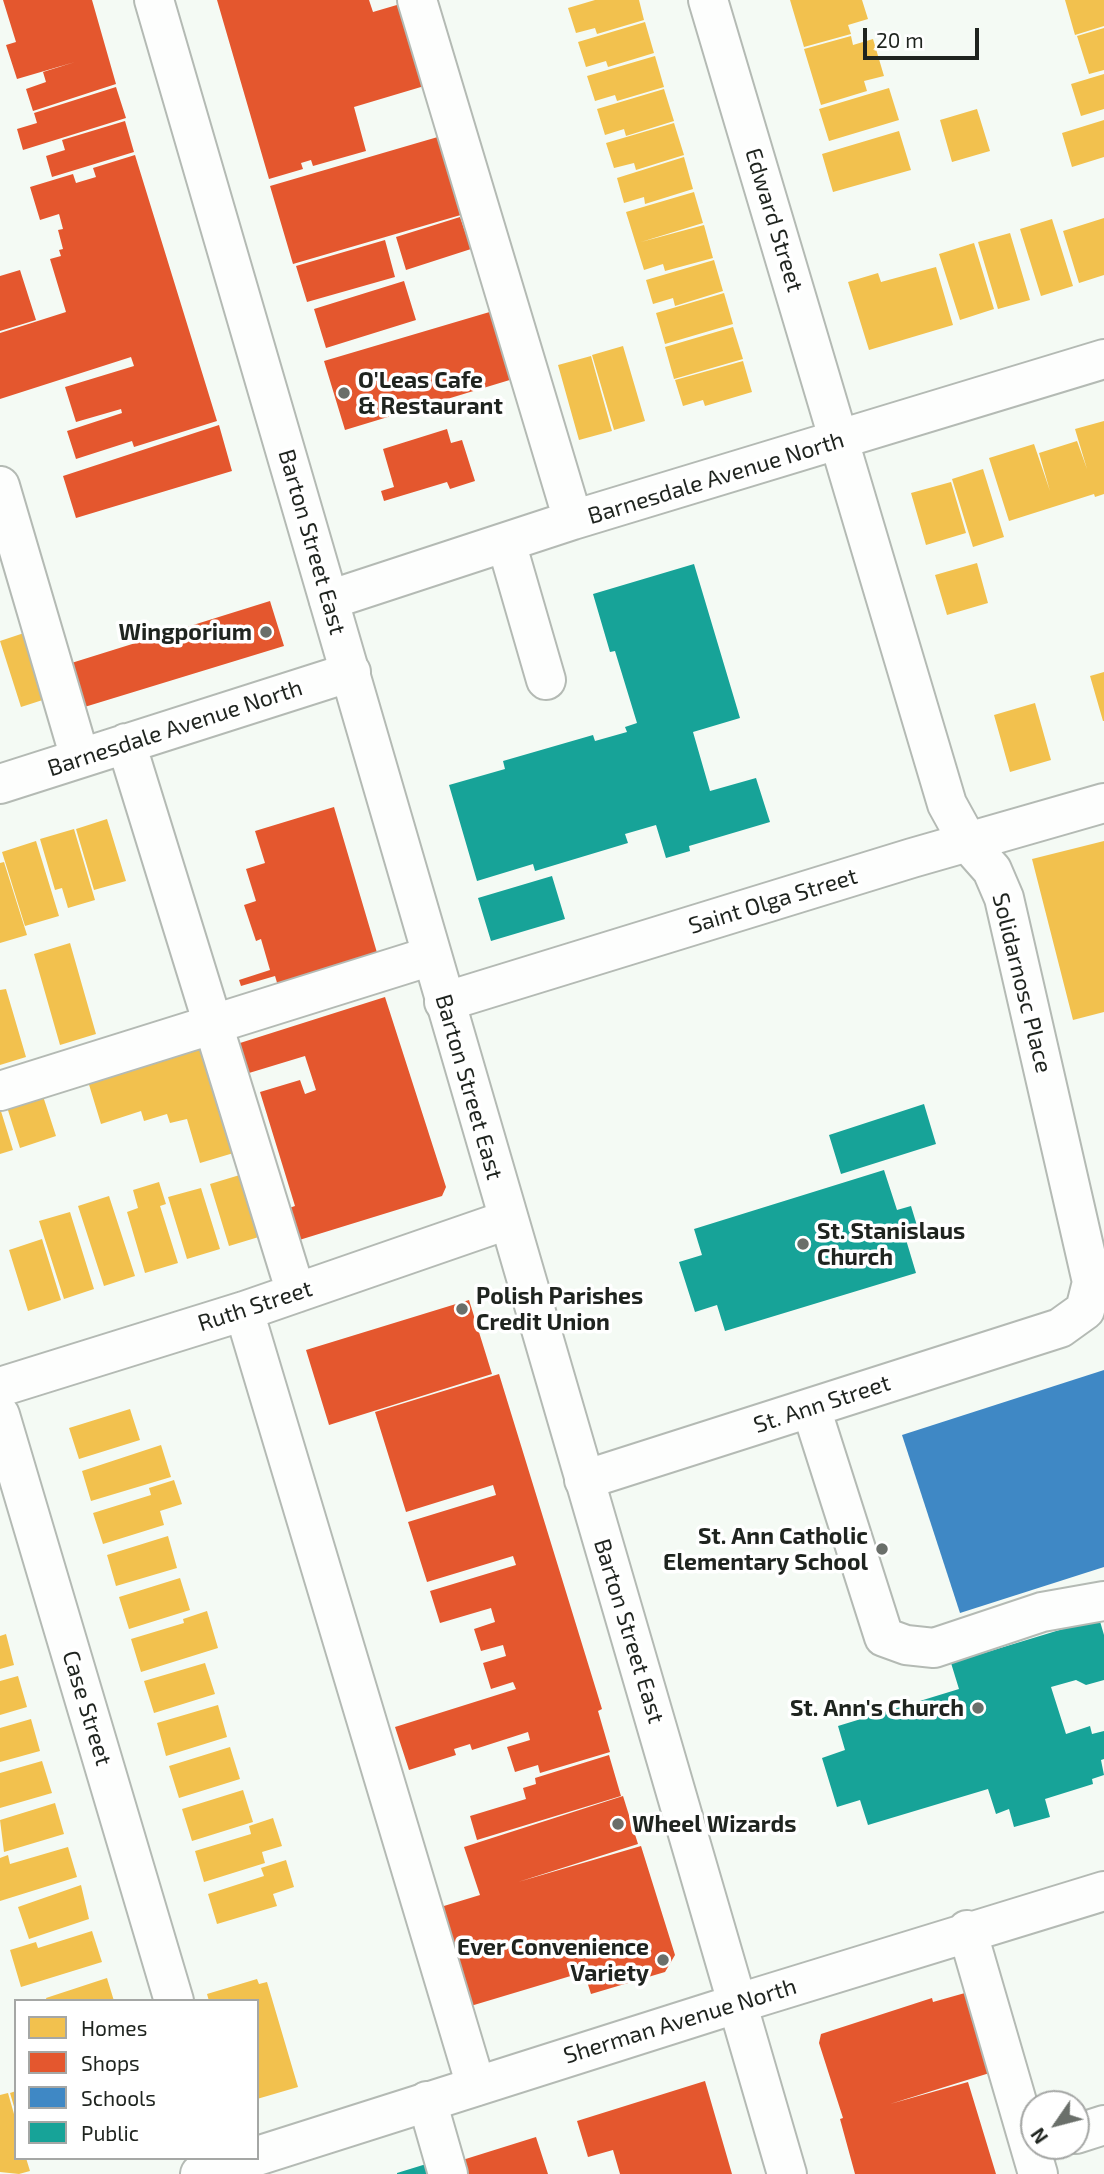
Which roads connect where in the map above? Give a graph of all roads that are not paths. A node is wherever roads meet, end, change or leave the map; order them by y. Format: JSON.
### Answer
{"nodes":[{"id":1,"x":154,"y":0,"type":"edge"},
{"id":2,"x":418,"y":0,"type":"edge"},
{"id":3,"x":708,"y":0,"type":"edge"},
{"id":4,"x":1104,"y":359,"type":"edge"},
{"id":5,"x":840,"y":441,"type":"junction"},
{"id":6,"x":0,"y":486,"type":"edge"},
{"id":7,"x":573,"y":520,"type":"junction"},
{"id":8,"x":506,"y":542,"type":"junction"},
{"id":9,"x":329,"y":600,"type":"junction"},
{"id":10,"x":351,"y":672,"type":"junction"},
{"id":11,"x":547,"y":680,"type":"dead end"},
{"id":12,"x":126,"y":744,"type":"junction"},
{"id":13,"x":80,"y":758,"type":"junction"},
{"id":14,"x":0,"y":784,"type":"edge"},
{"id":15,"x":1104,"y":803,"type":"edge"},
{"id":16,"x":969,"y":844,"type":"junction"},
{"id":17,"x":431,"y":956,"type":"junction"},
{"id":18,"x":444,"y":1002,"type":"junction"},
{"id":19,"x":213,"y":1023,"type":"junction"},
{"id":20,"x":0,"y":1091,"type":"edge"},
{"id":21,"x":507,"y":1220,"type":"junction"},
{"id":22,"x":296,"y":1293,"type":"junction"},
{"id":23,"x":244,"y":1311,"type":"junction"},
{"id":24,"x":1060,"y":1328,"type":"joint"},
{"id":25,"x":0,"y":1387,"type":"edge"},
{"id":26,"x":811,"y":1408,"type":"junction"},
{"id":27,"x":0,"y":1415,"type":"edge"},
{"id":28,"x":584,"y":1480,"type":"junction"},
{"id":29,"x":1104,"y":1601,"type":"edge"},
{"id":30,"x":1104,"y":1891,"type":"edge"},
{"id":31,"x":967,"y":1930,"type":"junction"},
{"id":32,"x":173,"y":1999,"type":"edge"},
{"id":33,"x":739,"y":2003,"type":"junction"},
{"id":34,"x":475,"y":2086,"type":"junction"},
{"id":35,"x":427,"y":2101,"type":"junction"},
{"id":36,"x":1020,"y":2106,"type":"edge"},
{"id":37,"x":259,"y":2154,"type":"edge"},
{"id":38,"x":448,"y":2174,"type":"edge"},
{"id":39,"x":787,"y":2174,"type":"edge"}],
"edges":[{"from":1,"to":9,"type":"street","name":"Barton Street East"},
{"from":2,"to":7,"type":"street"},
{"from":3,"to":5,"type":"street","name":"Edward Street"},
{"from":4,"to":5,"type":"street","name":"Barnesdale Avenue North"},
{"from":5,"to":7,"type":"street","name":"Barnesdale Avenue North"},
{"from":5,"to":16,"type":"street","name":"Solidarnosc Place"},
{"from":6,"to":13,"type":"street"},
{"from":7,"to":8,"type":"street","name":"Barnesdale Avenue North"},
{"from":8,"to":9,"type":"street","name":"Barnesdale Avenue North"},
{"from":8,"to":11,"type":"street"},
{"from":9,"to":10,"type":"street","name":"Barton Street East"},
{"from":10,"to":12,"type":"street","name":"Barnesdale Avenue North"},
{"from":10,"to":17,"type":"street","name":"Barton Street East"},
{"from":12,"to":13,"type":"street","name":"Barnesdale Avenue North"},
{"from":12,"to":19,"type":"street"},
{"from":13,"to":14,"type":"street","name":"Barnesdale Avenue North"},
{"from":15,"to":16,"type":"street","name":"Saint Olga Street"},
{"from":16,"to":18,"type":"street","name":"Saint Olga Street"},
{"from":16,"to":24,"type":"street","name":"Solidarnosc Place"},
{"from":17,"to":18,"type":"street","name":"Barton Street East"},
{"from":17,"to":19,"type":"street"},
{"from":18,"to":21,"type":"street","name":"Barton Street East"},
{"from":19,"to":20,"type":"street"},
{"from":19,"to":22,"type":"street"},
{"from":21,"to":22,"type":"street","name":"Ruth Street"},
{"from":21,"to":28,"type":"street","name":"Barton Street East"},
{"from":22,"to":23,"type":"street","name":"Ruth Street"},
{"from":23,"to":25,"type":"street","name":"Ruth Street"},
{"from":23,"to":34,"type":"street"},
{"from":24,"to":26,"type":"street","name":"St. Ann Street"},
{"from":26,"to":28,"type":"street","name":"St. Ann Street"},
{"from":26,"to":29,"type":"street"},
{"from":27,"to":32,"type":"street","name":"Case Street"},
{"from":28,"to":33,"type":"street","name":"Barton Street East"},
{"from":30,"to":31,"type":"street","name":"Sherman Avenue North"},
{"from":31,"to":33,"type":"street","name":"Sherman Avenue North"},
{"from":31,"to":36,"type":"street"},
{"from":33,"to":34,"type":"street","name":"Sherman Avenue North"},
{"from":33,"to":39,"type":"street","name":"Barton Street East"},
{"from":34,"to":35,"type":"street","name":"Sherman Avenue North"},
{"from":35,"to":37,"type":"street","name":"Sherman Avenue North"},
{"from":35,"to":38,"type":"street"}]}
